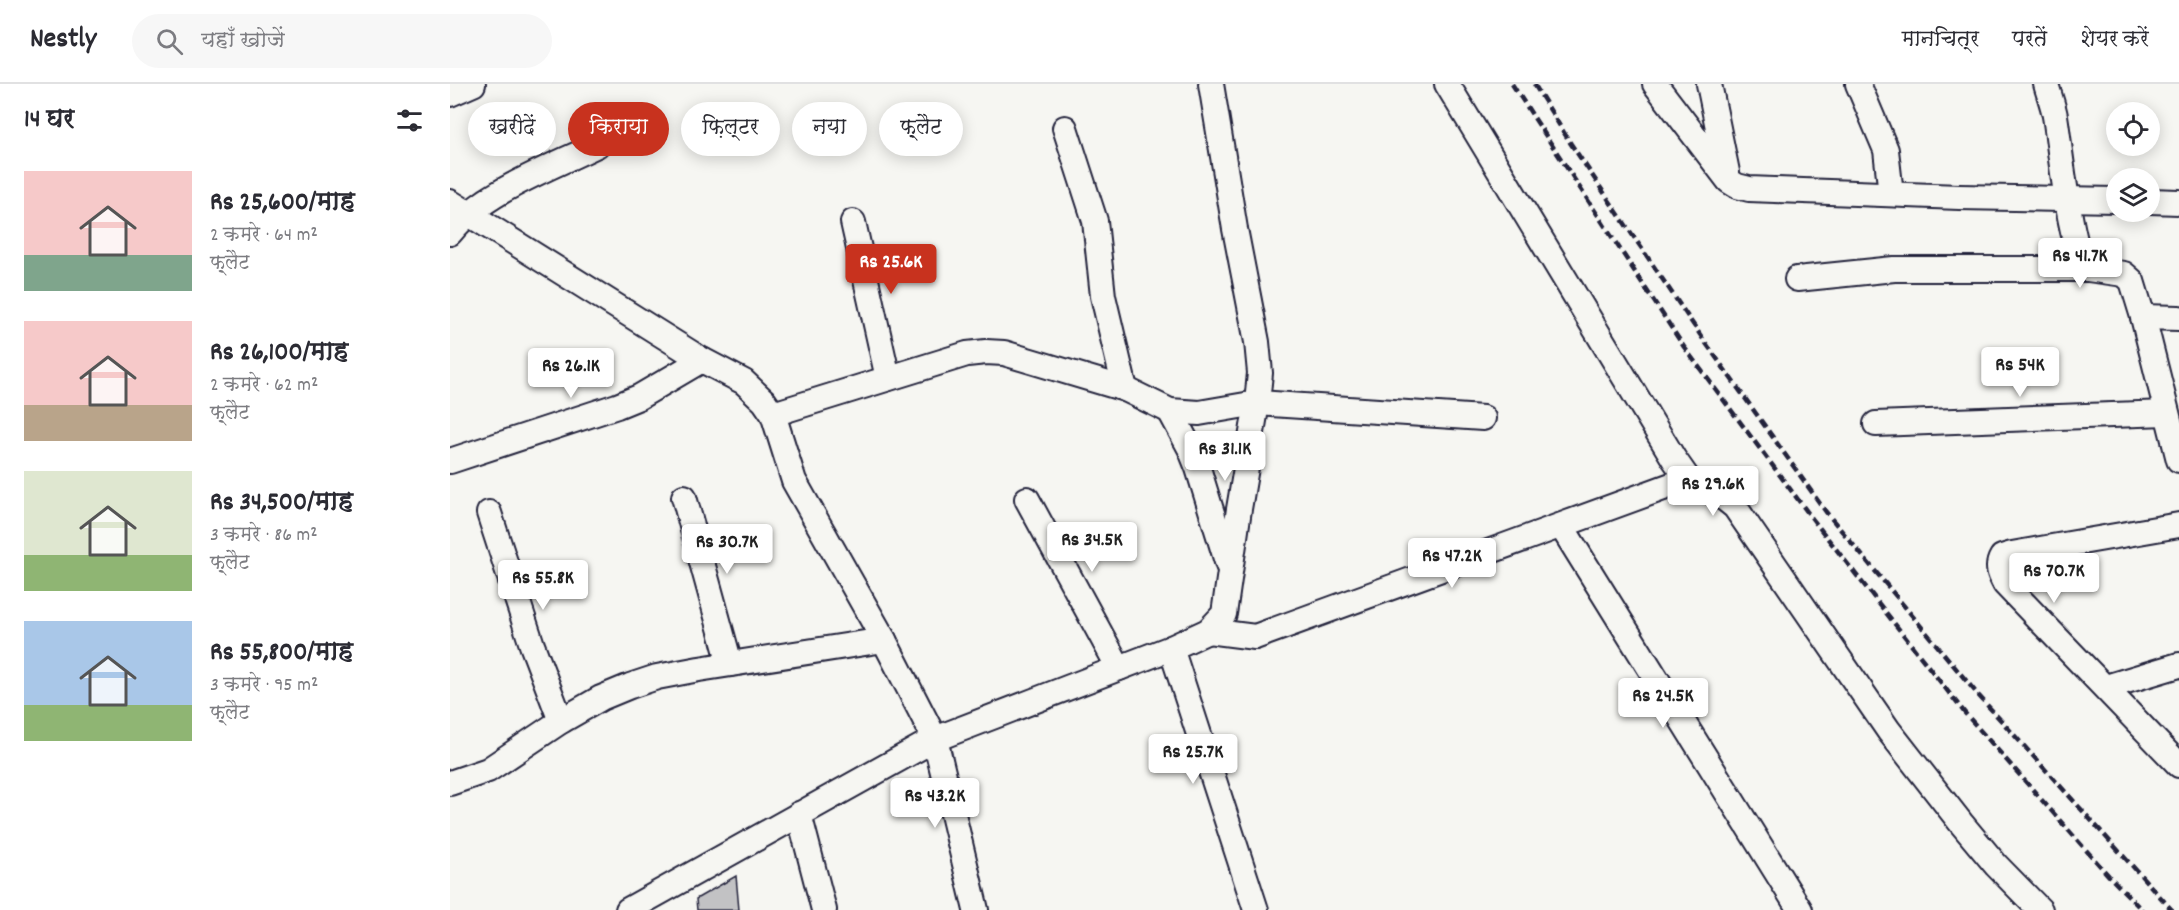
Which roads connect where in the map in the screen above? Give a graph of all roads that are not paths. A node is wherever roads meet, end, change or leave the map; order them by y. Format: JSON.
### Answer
{"nodes":[{"id":1,"x":473,"y":84,"type":"edge"},
{"id":2,"x":1211,"y":84,"type":"edge"},
{"id":3,"x":1448,"y":84,"type":"edge"},
{"id":4,"x":1655,"y":84,"type":"edge"},
{"id":5,"x":1709,"y":84,"type":"edge"},
{"id":6,"x":1858,"y":84,"type":"edge"},
{"id":7,"x":2046,"y":84,"type":"edge"},
{"id":8,"x":450,"y":94,"type":"edge"},
{"id":9,"x":1065,"y":128,"type":"dead end"},
{"id":10,"x":575,"y":156,"type":"edge"},
{"id":11,"x":1729,"y":181,"type":"junction"},
{"id":12,"x":1891,"y":194,"type":"junction"},
{"id":13,"x":2067,"y":198,"type":"junction"},
{"id":14,"x":2106,"y":200,"type":"edge"},
{"id":15,"x":2160,"y":201,"type":"edge"},
{"id":16,"x":2179,"y":202,"type":"edge"},
{"id":17,"x":459,"y":207,"type":"edge"},
{"id":18,"x":853,"y":222,"type":"dead end"},
{"id":19,"x":450,"y":233,"type":"edge"},
{"id":20,"x":2088,"y":269,"type":"junction"},
{"id":21,"x":1797,"y":279,"type":"dead end"},
{"id":22,"x":2143,"y":317,"type":"junction"},
{"id":23,"x":2179,"y":318,"type":"edge"},
{"id":24,"x":702,"y":360,"type":"junction"},
{"id":25,"x":888,"y":378,"type":"junction"},
{"id":26,"x":1125,"y":389,"type":"junction"},
{"id":27,"x":1257,"y":404,"type":"junction"},
{"id":28,"x":1170,"y":411,"type":"junction"},
{"id":29,"x":2166,"y":413,"type":"junction"},
{"id":30,"x":773,"y":414,"type":"junction"},
{"id":31,"x":1483,"y":418,"type":"dead end"},
{"id":32,"x":1876,"y":424,"type":"dead end"},
{"id":33,"x":2179,"y":460,"type":"edge"},
{"id":34,"x":450,"y":461,"type":"edge"},
{"id":35,"x":1688,"y":479,"type":"junction"},
{"id":36,"x":684,"y":497,"type":"dead end"},
{"id":37,"x":1027,"y":499,"type":"dead end"},
{"id":38,"x":489,"y":513,"type":"dead end"},
{"id":39,"x":2179,"y":525,"type":"edge"},
{"id":40,"x":1562,"y":526,"type":"junction"},
{"id":41,"x":1230,"y":573,"type":"junction"},
{"id":42,"x":1208,"y":631,"type":"junction"},
{"id":43,"x":884,"y":640,"type":"junction"},
{"id":44,"x":1171,"y":648,"type":"junction"},
{"id":45,"x":730,"y":664,"type":"junction"},
{"id":46,"x":2179,"y":665,"type":"edge"},
{"id":47,"x":1119,"y":668,"type":"junction"},
{"id":48,"x":2106,"y":687,"type":"junction"},
{"id":49,"x":561,"y":721,"type":"junction"},
{"id":50,"x":935,"y":739,"type":"junction"},
{"id":51,"x":2179,"y":765,"type":"edge"},
{"id":52,"x":450,"y":783,"type":"edge"},
{"id":53,"x":800,"y":814,"type":"junction"},
{"id":54,"x":1248,"y":908,"type":"edge"},
{"id":55,"x":628,"y":910,"type":"edge"},
{"id":56,"x":824,"y":910,"type":"edge"},
{"id":57,"x":976,"y":910,"type":"edge"},
{"id":58,"x":1800,"y":910,"type":"edge"},
{"id":59,"x":2040,"y":910,"type":"edge"}],
"edges":[{"from":1,"to":8,"type":"street"},
{"from":2,"to":27,"type":"street"},
{"from":3,"to":35,"type":"street"},
{"from":4,"to":11,"type":"street"},
{"from":5,"to":11,"type":"street"},
{"from":6,"to":12,"type":"street"},
{"from":7,"to":13,"type":"street"},
{"from":9,"to":26,"type":"street"},
{"from":10,"to":17,"type":"street"},
{"from":11,"to":12,"type":"street"},
{"from":12,"to":13,"type":"street"},
{"from":13,"to":14,"type":"street"},
{"from":13,"to":20,"type":"street"},
{"from":15,"to":16,"type":"street"},
{"from":17,"to":19,"type":"street"},
{"from":17,"to":24,"type":"street"},
{"from":18,"to":25,"type":"street"},
{"from":20,"to":21,"type":"street"},
{"from":20,"to":22,"type":"street"},
{"from":22,"to":23,"type":"street"},
{"from":22,"to":29,"type":"street"},
{"from":24,"to":30,"type":"street"},
{"from":24,"to":34,"type":"street"},
{"from":25,"to":26,"type":"street"},
{"from":25,"to":30,"type":"street"},
{"from":26,"to":28,"type":"street"},
{"from":27,"to":28,"type":"street"},
{"from":27,"to":31,"type":"street"},
{"from":27,"to":41,"type":"street"},
{"from":28,"to":41,"type":"street"},
{"from":29,"to":32,"type":"street"},
{"from":29,"to":33,"type":"street"},
{"from":30,"to":43,"type":"street"},
{"from":35,"to":40,"type":"street"},
{"from":35,"to":59,"type":"street"},
{"from":36,"to":45,"type":"street"},
{"from":37,"to":47,"type":"street"},
{"from":38,"to":49,"type":"street"},
{"from":39,"to":48,"type":"street"},
{"from":40,"to":42,"type":"street"},
{"from":40,"to":58,"type":"street"},
{"from":41,"to":42,"type":"street"},
{"from":42,"to":44,"type":"street"},
{"from":43,"to":45,"type":"street"},
{"from":43,"to":50,"type":"street"},
{"from":44,"to":47,"type":"street"},
{"from":44,"to":54,"type":"street"},
{"from":45,"to":49,"type":"street"},
{"from":46,"to":48,"type":"street"},
{"from":47,"to":50,"type":"street"},
{"from":48,"to":51,"type":"street"},
{"from":49,"to":52,"type":"street"},
{"from":50,"to":53,"type":"street"},
{"from":50,"to":57,"type":"street"},
{"from":53,"to":55,"type":"street"},
{"from":53,"to":56,"type":"street"}]}
